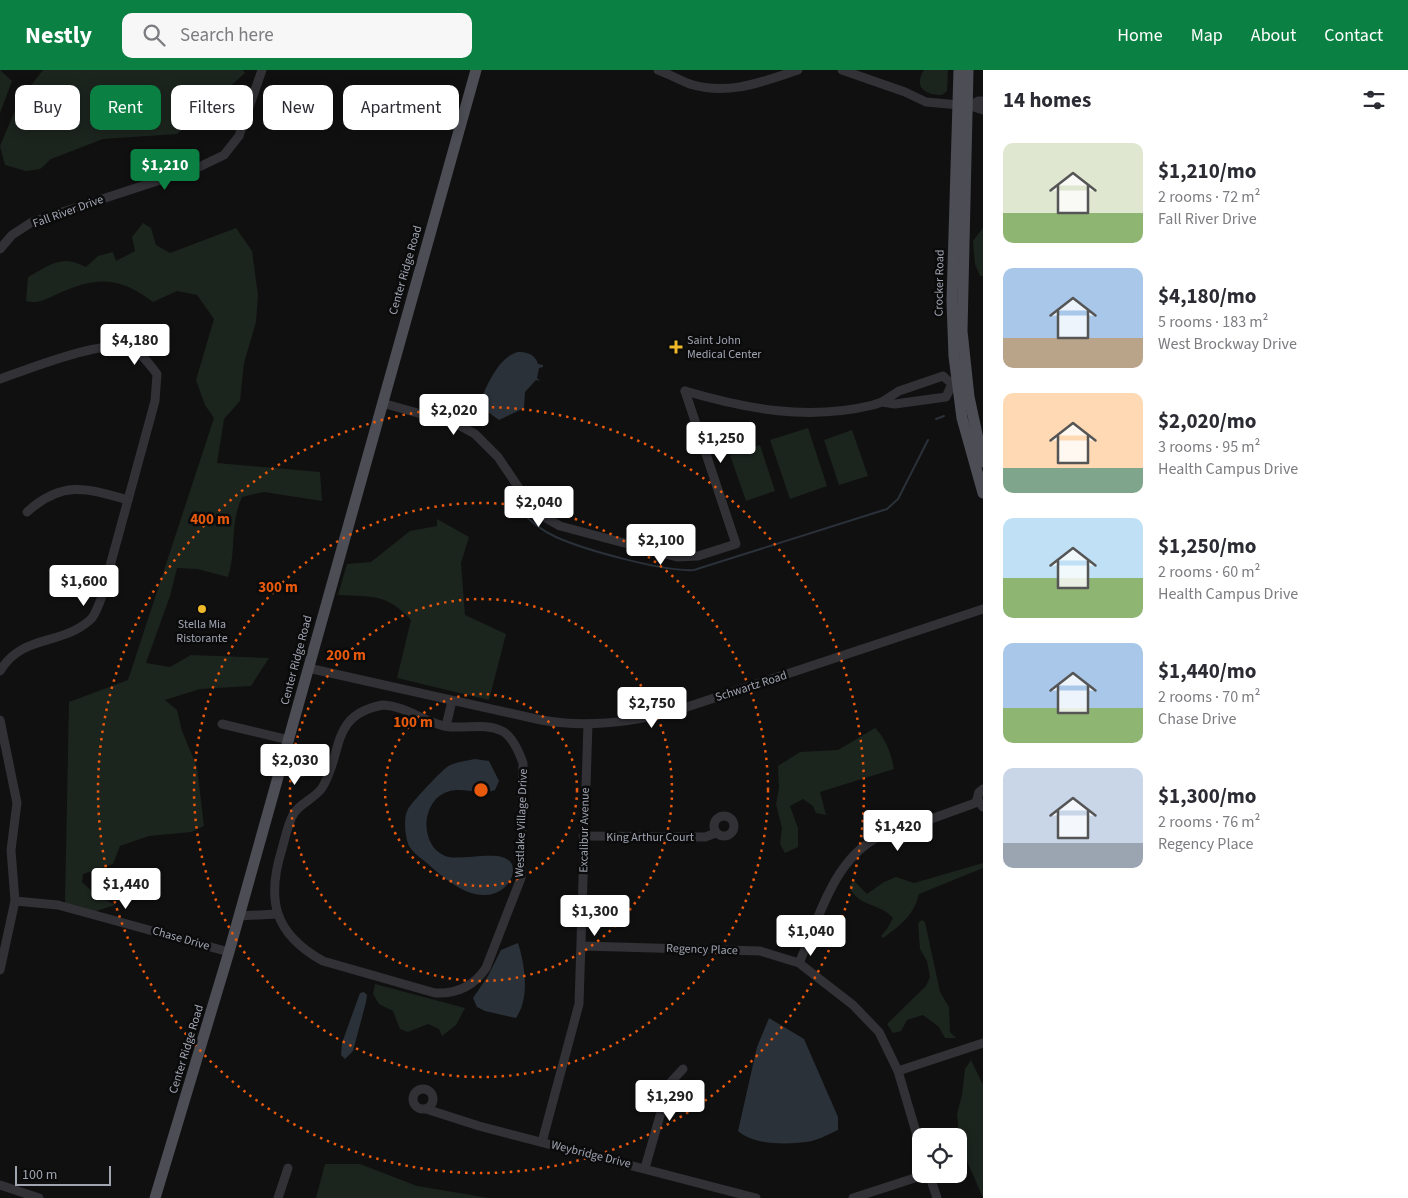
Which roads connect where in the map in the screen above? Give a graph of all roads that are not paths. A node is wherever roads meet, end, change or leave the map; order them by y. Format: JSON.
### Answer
{"nodes":[{"id":1,"x":262,"y":70,"type":"edge"},
{"id":2,"x":476,"y":70,"type":"edge"},
{"id":3,"x":658,"y":70,"type":"edge"},
{"id":4,"x":798,"y":70,"type":"edge"},
{"id":5,"x":842,"y":70,"type":"edge"},
{"id":6,"x":959,"y":70,"type":"edge"},
{"id":7,"x":968,"y":70,"type":"edge"},
{"id":8,"x":983,"y":101,"type":"edge"},
{"id":9,"x":965,"y":106,"type":"junction"},
{"id":10,"x":983,"y":110,"type":"edge"},
{"id":11,"x":0,"y":250,"type":"edge"},
{"id":12,"x":1,"y":377,"type":"edge"},
{"id":13,"x":958,"y":384,"type":"junction"},
{"id":14,"x":882,"y":402,"type":"junction"},
{"id":15,"x":382,"y":403,"type":"junction"},
{"id":16,"x":983,"y":462,"type":"edge"},
{"id":17,"x":983,"y":493,"type":"edge"},
{"id":18,"x":128,"y":500,"type":"junction"},
{"id":19,"x":27,"y":512,"type":"dead end"},
{"id":20,"x":983,"y":609,"type":"edge"},
{"id":21,"x":308,"y":668,"type":"junction"},
{"id":22,"x":0,"y":671,"type":"edge"},
{"id":23,"x":452,"y":701,"type":"junction"},
{"id":24,"x":0,"y":720,"type":"edge"},
{"id":25,"x":222,"y":724,"type":"dead end"},
{"id":26,"x":588,"y":724,"type":"junction"},
{"id":27,"x":446,"y":726,"type":"junction"},
{"id":28,"x":289,"y":740,"type":"junction"},
{"id":29,"x":282,"y":766,"type":"junction"},
{"id":30,"x":328,"y":770,"type":"junction"},
{"id":31,"x":983,"y":788,"type":"edge"},
{"id":32,"x":981,"y":805,"type":"edge"},
{"id":33,"x":909,"y":826,"type":"junction"},
{"id":34,"x":716,"y":833,"type":"dead end"},
{"id":35,"x":888,"y":833,"type":"junction"},
{"id":36,"x":583,"y":836,"type":"junction"},
{"id":37,"x":16,"y":901,"type":"junction"},
{"id":38,"x":276,"y":914,"type":"junction"},
{"id":39,"x":239,"y":916,"type":"junction"},
{"id":40,"x":582,"y":946,"type":"junction"},
{"id":41,"x":229,"y":952,"type":"junction"},
{"id":42,"x":799,"y":964,"type":"junction"},
{"id":43,"x":0,"y":970,"type":"edge"},
{"id":44,"x":983,"y":1042,"type":"edge"},
{"id":45,"x":683,"y":1069,"type":"dead end"},
{"id":46,"x":898,"y":1071,"type":"junction"},
{"id":47,"x":426,"y":1109,"type":"dead end"},
{"id":48,"x":915,"y":1128,"type":"edge"},
{"id":49,"x":542,"y":1142,"type":"junction"},
{"id":50,"x":288,"y":1168,"type":"dead end"},
{"id":51,"x":645,"y":1168,"type":"junction"},
{"id":52,"x":912,"y":1179,"type":"edge"},
{"id":53,"x":931,"y":1183,"type":"edge"},
{"id":54,"x":0,"y":1185,"type":"edge"},
{"id":55,"x":39,"y":1198,"type":"edge"},
{"id":56,"x":155,"y":1198,"type":"edge"},
{"id":57,"x":278,"y":1198,"type":"edge"},
{"id":58,"x":756,"y":1198,"type":"edge"},
{"id":59,"x":853,"y":1198,"type":"edge"},
{"id":60,"x":937,"y":1198,"type":"edge"}],
"edges":[{"from":1,"to":11,"type":"street","name":"Fall River Drive"},
{"from":2,"to":15,"type":"main road","name":"Center Ridge Road"},
{"from":3,"to":4,"type":"street"},
{"from":5,"to":9,"type":"street"},
{"from":6,"to":9,"type":"main road","name":"Crocker Road"},
{"from":7,"to":9,"type":"main road","name":"Crocker Road"},
{"from":8,"to":9,"type":"street"},
{"from":9,"to":10,"type":"street"},
{"from":9,"to":13,"type":"main road","name":"Crocker Road"},
{"from":12,"to":18,"type":"street"},
{"from":13,"to":14,"type":"street"},
{"from":13,"to":14,"type":"street"},
{"from":13,"to":16,"type":"main road","name":"Crocker Road"},
{"from":13,"to":17,"type":"main road","name":"Crocker Road"},
{"from":14,"to":15,"type":"street"},
{"from":15,"to":21,"type":"main road","name":"Center Ridge Road"},
{"from":18,"to":19,"type":"street"},
{"from":18,"to":22,"type":"street"},
{"from":20,"to":26,"type":"street","name":"Schwartz Road"},
{"from":21,"to":23,"type":"street","name":"Schwartz Road"},
{"from":21,"to":28,"type":"main road","name":"Center Ridge Road"},
{"from":23,"to":26,"type":"street","name":"Schwartz Road"},
{"from":23,"to":27,"type":"street"},
{"from":24,"to":37,"type":"street"},
{"from":25,"to":28,"type":"street"},
{"from":26,"to":36,"type":"street","name":"Excalibur Avenue"},
{"from":27,"to":30,"type":"street","name":"Westlake Village Drive"},
{"from":27,"to":38,"type":"street","name":"Westlake Village Drive"},
{"from":28,"to":29,"type":"main road","name":"Center Ridge Road"},
{"from":29,"to":30,"type":"street"},
{"from":29,"to":39,"type":"main road","name":"Center Ridge Road"},
{"from":30,"to":38,"type":"street","name":"Westlake Village Drive"},
{"from":31,"to":32,"type":"street"},
{"from":32,"to":33,"type":"street"},
{"from":33,"to":35,"type":"street"},
{"from":33,"to":35,"type":"street"},
{"from":34,"to":36,"type":"street","name":"King Arthur Court"},
{"from":35,"to":42,"type":"street"},
{"from":36,"to":40,"type":"street","name":"Excalibur Avenue"},
{"from":37,"to":41,"type":"street","name":"Chase Drive"},
{"from":37,"to":43,"type":"street"},
{"from":38,"to":39,"type":"street"},
{"from":39,"to":41,"type":"main road","name":"Center Ridge Road"},
{"from":40,"to":42,"type":"street","name":"Regency Place"},
{"from":40,"to":49,"type":"street","name":"Excalibur Avenue"},
{"from":41,"to":56,"type":"main road","name":"Center Ridge Road"},
{"from":42,"to":46,"type":"street","name":"Regency Place"},
{"from":44,"to":46,"type":"street"},
{"from":45,"to":51,"type":"street"},
{"from":46,"to":48,"type":"street","name":"Regency Place"},
{"from":47,"to":49,"type":"street","name":"Weybridge Drive"},
{"from":49,"to":51,"type":"street","name":"Weybridge Drive"},
{"from":50,"to":57,"type":"street"},
{"from":51,"to":58,"type":"street","name":"Weybridge Drive"},
{"from":52,"to":59,"type":"street"},
{"from":53,"to":60,"type":"street"},
{"from":54,"to":55,"type":"street"}]}
